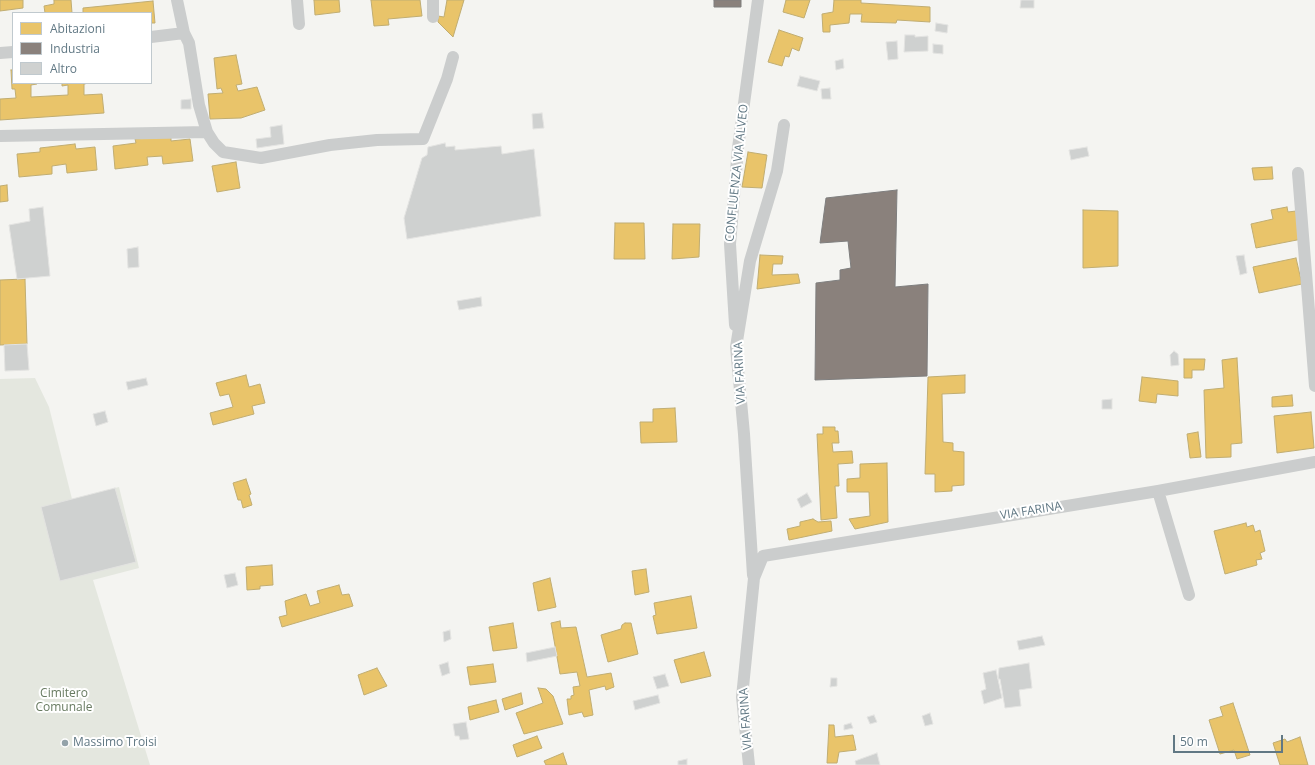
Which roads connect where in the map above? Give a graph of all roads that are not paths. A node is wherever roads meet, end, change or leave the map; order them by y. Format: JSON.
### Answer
{"nodes":[{"id":1,"x":177,"y":0,"type":"edge"},
{"id":2,"x":297,"y":0,"type":"edge"},
{"id":3,"x":432,"y":0,"type":"edge"},
{"id":4,"x":758,"y":0,"type":"edge"},
{"id":5,"x":433,"y":17,"type":"dead end"},
{"id":6,"x":299,"y":24,"type":"dead end"},
{"id":7,"x":184,"y":33,"type":"junction"},
{"id":8,"x":152,"y":37,"type":"edge"},
{"id":9,"x":12,"y":52,"type":"edge"},
{"id":10,"x":0,"y":53,"type":"edge"},
{"id":11,"x":453,"y":58,"type":"dead end"},
{"id":12,"x":784,"y":125,"type":"dead end"},
{"id":13,"x":207,"y":132,"type":"junction"},
{"id":14,"x":0,"y":136,"type":"edge"},
{"id":15,"x":1298,"y":173,"type":"dead end"},
{"id":16,"x":736,"y":347,"type":"junction"},
{"id":17,"x":1315,"y":386,"type":"edge"},
{"id":18,"x":1315,"y":462,"type":"edge"},
{"id":19,"x":1158,"y":491,"type":"junction"},
{"id":20,"x":754,"y":578,"type":"junction"},
{"id":21,"x":1189,"y":595,"type":"dead end"},
{"id":22,"x":749,"y":765,"type":"edge"}],
"edges":[{"from":1,"to":7,"type":"street"},
{"from":2,"to":6,"type":"street"},
{"from":3,"to":5,"type":"street"},
{"from":4,"to":16,"type":"street","name":"CONFLUENZA VIA ALVEO"},
{"from":7,"to":8,"type":"street"},
{"from":7,"to":13,"type":"street"},
{"from":9,"to":10,"type":"street"},
{"from":11,"to":13,"type":"street"},
{"from":12,"to":16,"type":"street","name":"VIA FARINA"},
{"from":13,"to":14,"type":"street"},
{"from":15,"to":17,"type":"street"},
{"from":16,"to":20,"type":"street","name":"VIA FARINA"},
{"from":18,"to":19,"type":"street","name":"VIA FARINA"},
{"from":19,"to":20,"type":"street","name":"VIA FARINA"},
{"from":19,"to":21,"type":"street"},
{"from":20,"to":22,"type":"street","name":"VIA FARINA"}]}
